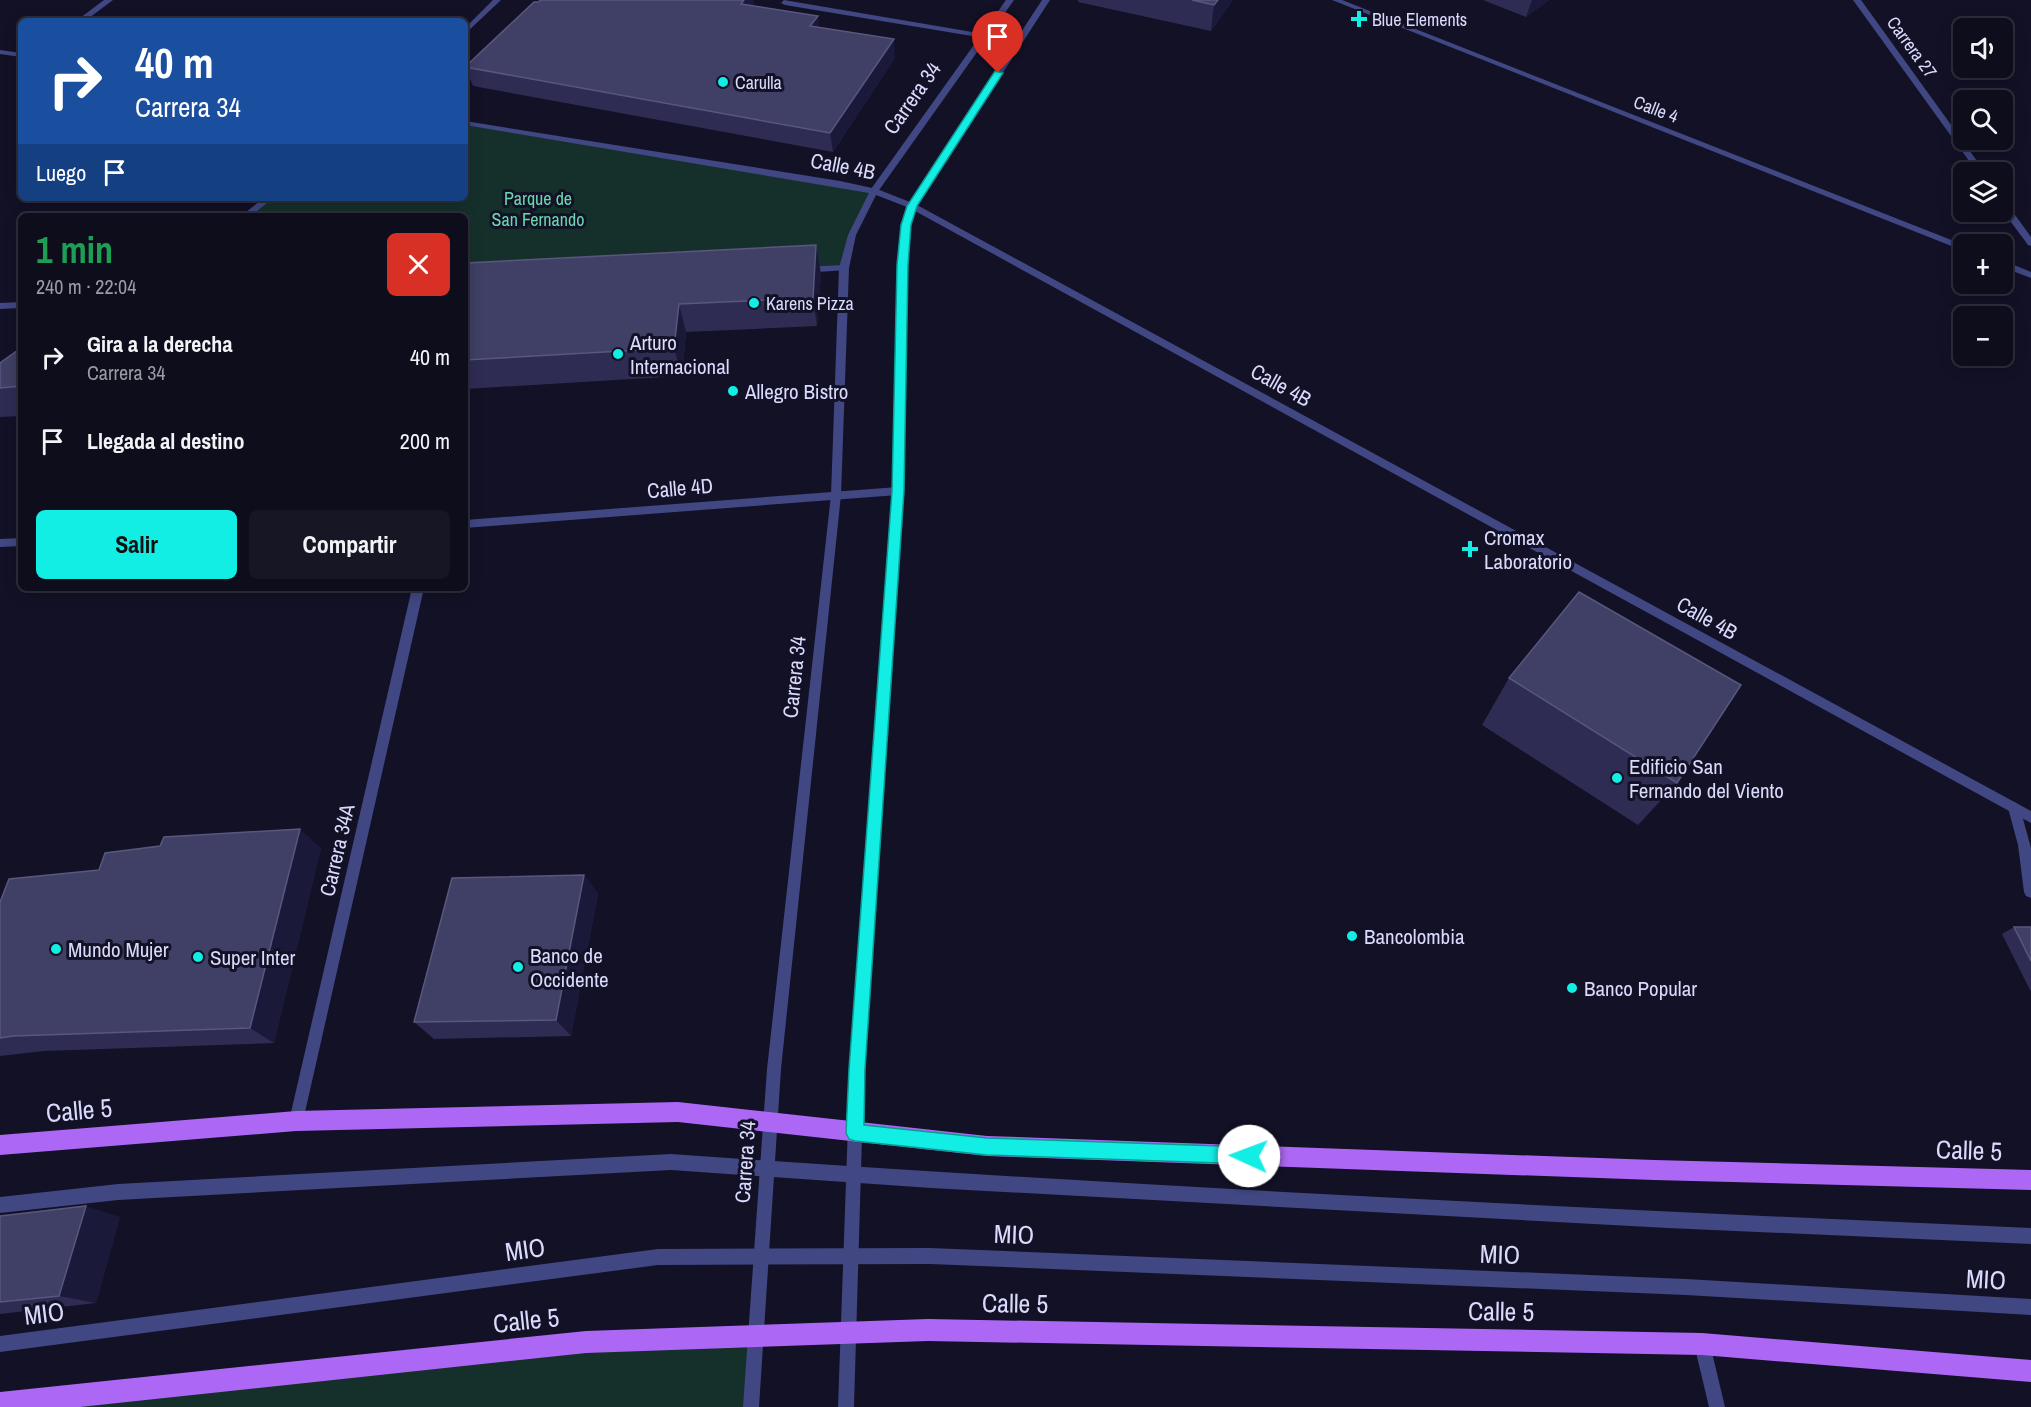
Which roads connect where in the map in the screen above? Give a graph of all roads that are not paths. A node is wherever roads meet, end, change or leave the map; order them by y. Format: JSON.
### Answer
{"nodes":[{"id":1,"x":109,"y":0,"type":"edge"},
{"id":2,"x":498,"y":0,"type":"edge"},
{"id":3,"x":788,"y":0,"type":"edge"},
{"id":4,"x":1010,"y":0,"type":"edge"},
{"id":5,"x":1046,"y":0,"type":"edge"},
{"id":6,"x":1336,"y":0,"type":"edge"},
{"id":7,"x":1857,"y":0,"type":"edge"},
{"id":8,"x":84,"y":18,"type":"edge"},
{"id":9,"x":468,"y":29,"type":"edge"},
{"id":10,"x":984,"y":36,"type":"junction"},
{"id":11,"x":0,"y":52,"type":"edge"},
{"id":12,"x":18,"y":55,"type":"edge"},
{"id":13,"x":468,"y":123,"type":"edge"},
{"id":14,"x":1974,"y":162,"type":"edge"},
{"id":15,"x":874,"y":191,"type":"junction"},
{"id":16,"x":265,"y":201,"type":"edge"},
{"id":17,"x":912,"y":206,"type":"junction"},
{"id":18,"x":249,"y":213,"type":"edge"},
{"id":19,"x":2013,"y":218,"type":"edge"},
{"id":20,"x":2031,"y":243,"type":"edge"},
{"id":21,"x":1953,"y":244,"type":"edge"},
{"id":22,"x":844,"y":268,"type":"junction"},
{"id":23,"x":2013,"y":268,"type":"edge"},
{"id":24,"x":797,"y":270,"type":"edge"},
{"id":25,"x":2031,"y":275,"type":"edge"},
{"id":26,"x":18,"y":305,"type":"edge"},
{"id":27,"x":0,"y":306,"type":"edge"},
{"id":28,"x":898,"y":491,"type":"junction"},
{"id":29,"x":836,"y":495,"type":"junction"},
{"id":30,"x":468,"y":524,"type":"edge"},
{"id":31,"x":18,"y":542,"type":"edge"},
{"id":32,"x":0,"y":543,"type":"edge"},
{"id":33,"x":417,"y":591,"type":"edge"},
{"id":34,"x":2014,"y":807,"type":"junction"},
{"id":35,"x":2031,"y":817,"type":"edge"},
{"id":36,"x":2031,"y":892,"type":"edge"},
{"id":37,"x":296,"y":1121,"type":"junction"},
{"id":38,"x":770,"y":1123,"type":"junction"},
{"id":39,"x":855,"y":1133,"type":"junction"},
{"id":40,"x":0,"y":1145,"type":"edge"},
{"id":41,"x":767,"y":1168,"type":"junction"},
{"id":42,"x":854,"y":1174,"type":"junction"},
{"id":43,"x":2031,"y":1180,"type":"edge"},
{"id":44,"x":0,"y":1205,"type":"edge"},
{"id":45,"x":2031,"y":1236,"type":"edge"},
{"id":46,"x":761,"y":1256,"type":"junction"},
{"id":47,"x":850,"y":1256,"type":"junction"},
{"id":48,"x":2031,"y":1307,"type":"edge"},
{"id":49,"x":848,"y":1334,"type":"junction"},
{"id":50,"x":756,"y":1337,"type":"junction"},
{"id":51,"x":0,"y":1344,"type":"edge"},
{"id":52,"x":1702,"y":1344,"type":"junction"},
{"id":53,"x":2031,"y":1371,"type":"edge"},
{"id":54,"x":0,"y":1404,"type":"edge"},
{"id":55,"x":752,"y":1407,"type":"edge"},
{"id":56,"x":846,"y":1407,"type":"edge"},
{"id":57,"x":1717,"y":1407,"type":"edge"}],
"edges":[{"from":1,"to":8,"type":"street"},
{"from":2,"to":9,"type":"street"},
{"from":3,"to":10,"type":"street"},
{"from":4,"to":10,"type":"street","name":"Carrera 34"},
{"from":5,"to":17,"type":"street"},
{"from":6,"to":21,"type":"street","name":"Calle 4"},
{"from":7,"to":14,"type":"street","name":"Carrera 27"},
{"from":10,"to":15,"type":"street","name":"Carrera 34"},
{"from":11,"to":12,"type":"street"},
{"from":13,"to":15,"type":"street","name":"Calle 4B"},
{"from":15,"to":17,"type":"street","name":"Calle 4B"},
{"from":15,"to":22,"type":"street","name":"Carrera 34"},
{"from":16,"to":18,"type":"street"},
{"from":17,"to":28,"type":"street"},
{"from":17,"to":34,"type":"street","name":"Calle 4B"},
{"from":19,"to":20,"type":"street"},
{"from":22,"to":24,"type":"street"},
{"from":22,"to":29,"type":"street","name":"Carrera 34"},
{"from":23,"to":25,"type":"street"},
{"from":26,"to":27,"type":"street"},
{"from":28,"to":29,"type":"street","name":"Calle 4D"},
{"from":28,"to":39,"type":"street"},
{"from":29,"to":30,"type":"street","name":"Calle 4D"},
{"from":29,"to":38,"type":"street","name":"Carrera 34"},
{"from":31,"to":32,"type":"street"},
{"from":33,"to":37,"type":"street","name":"Carrera 34A"},
{"from":34,"to":35,"type":"street","name":"Calle 4B"},
{"from":34,"to":36,"type":"street"},
{"from":37,"to":38,"type":"main road","name":"Calle 5"},
{"from":37,"to":40,"type":"main road","name":"Calle 5"},
{"from":38,"to":39,"type":"main road","name":"Calle 5"},
{"from":38,"to":41,"type":"street","name":"Carrera 34"},
{"from":39,"to":42,"type":"street"},
{"from":39,"to":43,"type":"main road","name":"Calle 5"},
{"from":41,"to":42,"type":"street","name":"MIO"},
{"from":41,"to":44,"type":"street","name":"MIO"},
{"from":41,"to":46,"type":"street","name":"Carrera 34"},
{"from":42,"to":45,"type":"street","name":"MIO"},
{"from":42,"to":47,"type":"street"},
{"from":46,"to":47,"type":"street","name":"MIO"},
{"from":46,"to":50,"type":"street","name":"Carrera 34"},
{"from":46,"to":51,"type":"street","name":"MIO"},
{"from":47,"to":48,"type":"street","name":"MIO"},
{"from":47,"to":49,"type":"street"},
{"from":49,"to":50,"type":"main road","name":"Calle 5"},
{"from":49,"to":52,"type":"main road","name":"Calle 5"},
{"from":49,"to":56,"type":"street"},
{"from":50,"to":54,"type":"main road","name":"Calle 5"},
{"from":50,"to":55,"type":"street","name":"Carrera 34"},
{"from":52,"to":53,"type":"main road","name":"Calle 5"},
{"from":52,"to":57,"type":"street"}]}
